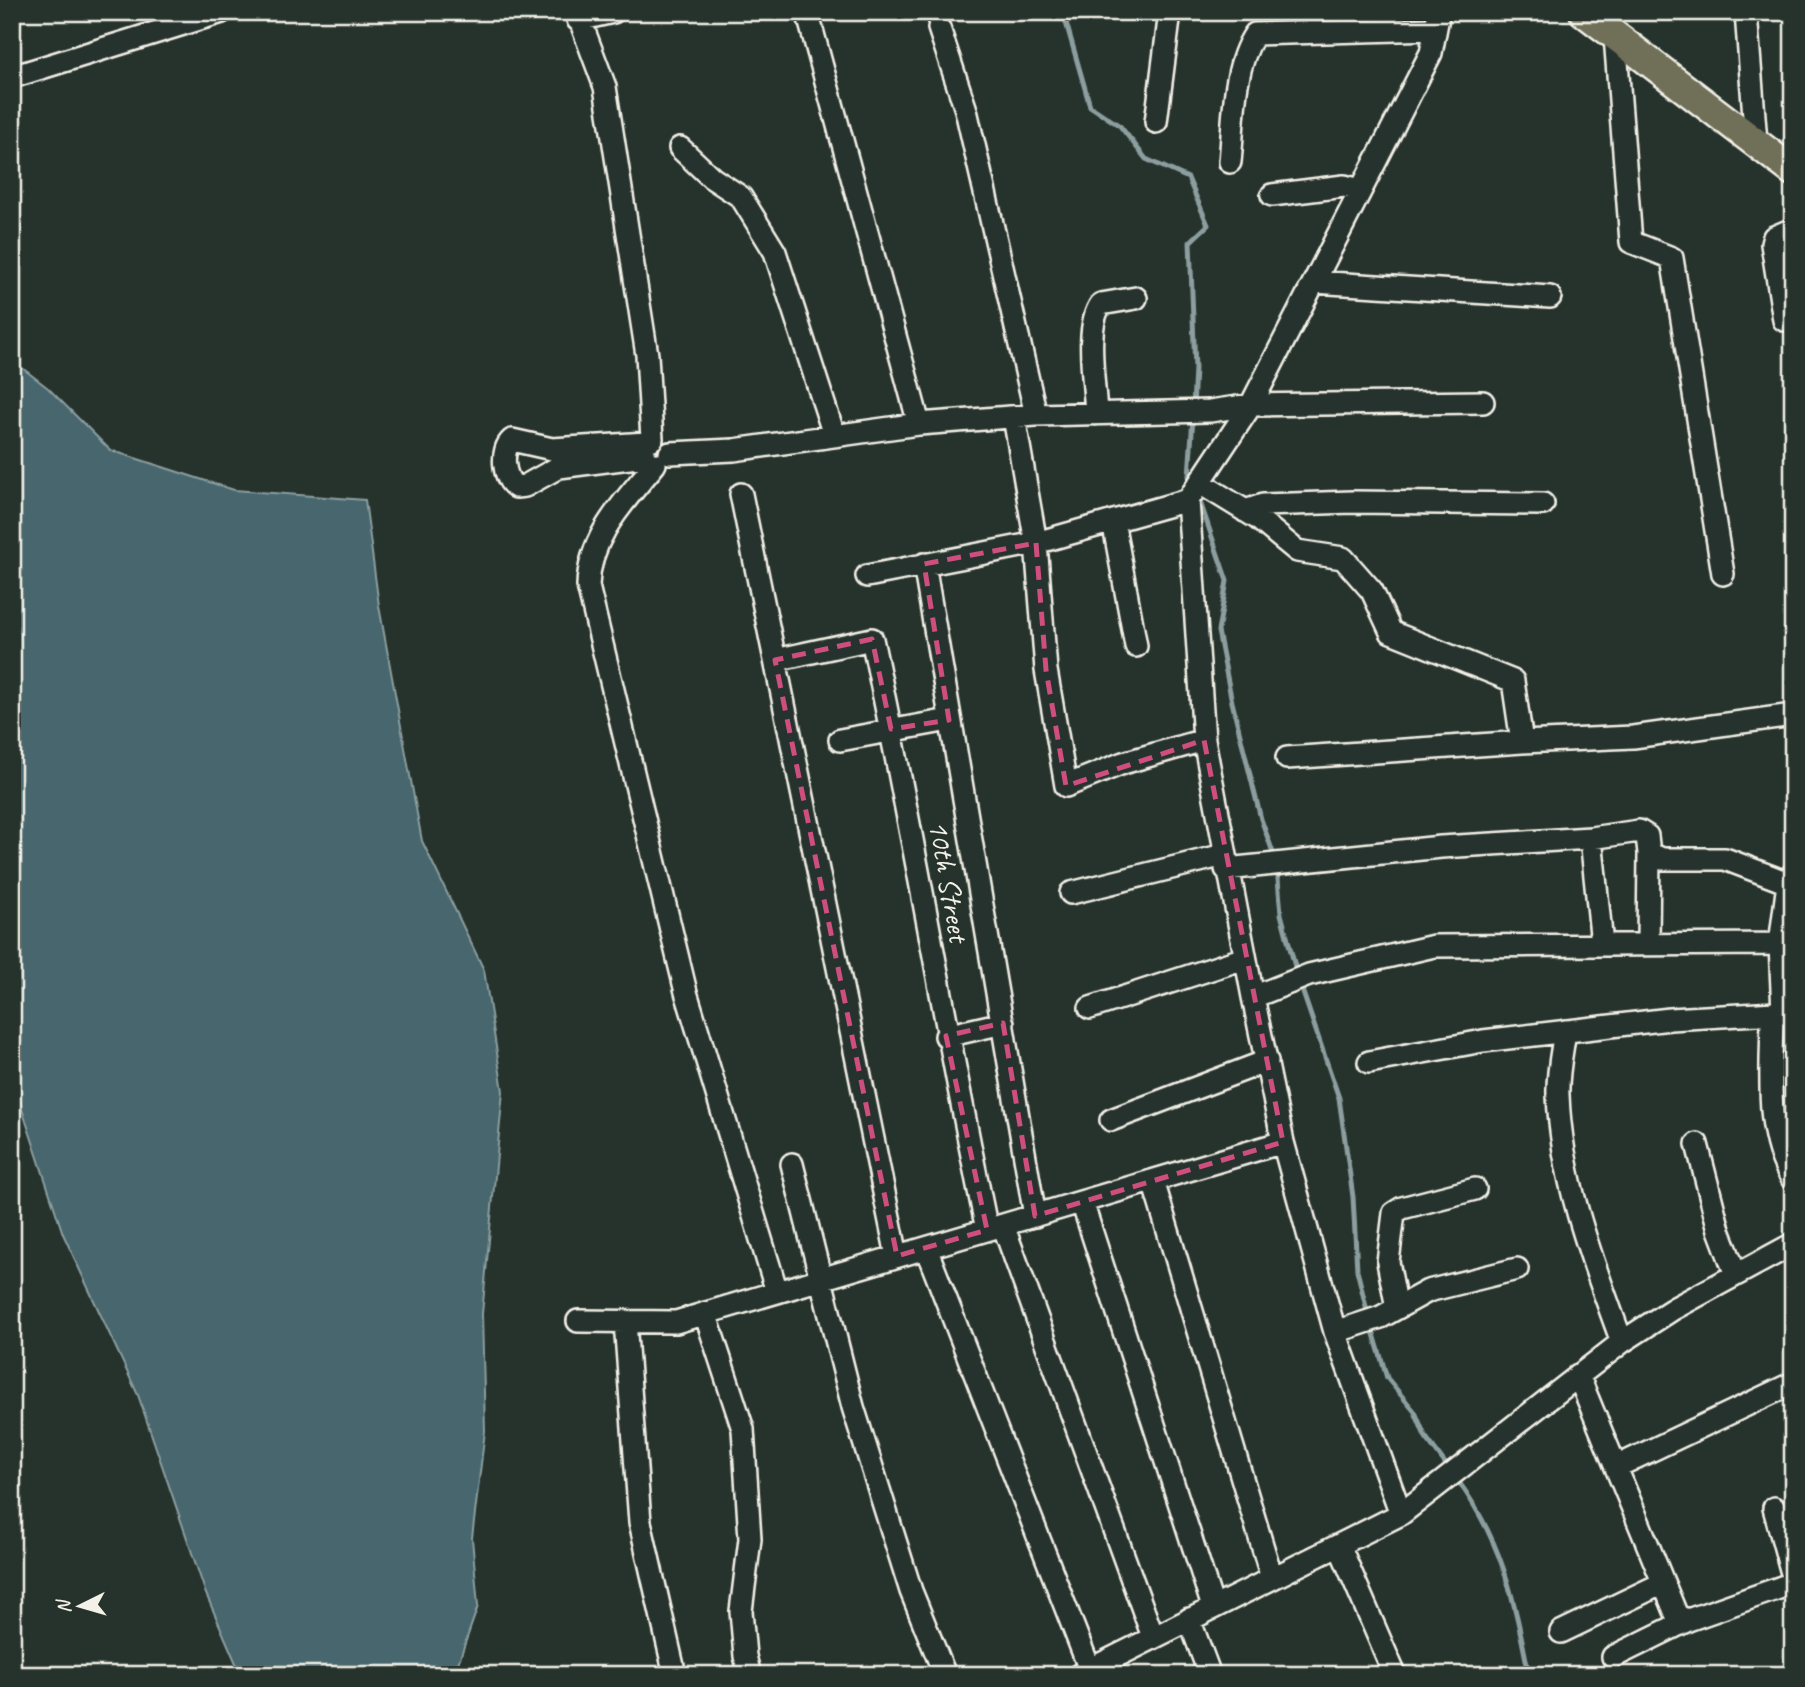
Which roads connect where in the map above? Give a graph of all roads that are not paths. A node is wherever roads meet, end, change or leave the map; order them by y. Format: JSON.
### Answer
{"nodes":[{"id":1,"x":222,"y":12,"type":"edge"},
{"id":2,"x":613,"y":12,"type":"edge"},
{"id":3,"x":1170,"y":12,"type":"edge"},
{"id":4,"x":1584,"y":12,"type":"edge"},
{"id":5,"x":1746,"y":13,"type":"edge"},
{"id":6,"x":808,"y":15,"type":"dead end"},
{"id":7,"x":577,"y":16,"type":"edge"},
{"id":8,"x":1437,"y":21,"type":"edge"},
{"id":9,"x":939,"y":28,"type":"dead end"},
{"id":10,"x":1615,"y":36,"type":"junction"},
{"id":11,"x":12,"y":77,"type":"edge"},
{"id":12,"x":1156,"y":122,"type":"dead end"},
{"id":13,"x":680,"y":148,"type":"dead end"},
{"id":14,"x":1778,"y":154,"type":"edge"},
{"id":15,"x":1230,"y":162,"type":"dead end"},
{"id":16,"x":1361,"y":190,"type":"junction"},
{"id":17,"x":1272,"y":195,"type":"dead end"},
{"id":18,"x":1793,"y":229,"type":"edge"},
{"id":19,"x":1314,"y":282,"type":"junction"},
{"id":20,"x":1550,"y":297,"type":"dead end"},
{"id":21,"x":1136,"y":298,"type":"dead end"},
{"id":22,"x":1784,"y":320,"type":"dead end"},
{"id":23,"x":1483,"y":402,"type":"dead end"},
{"id":24,"x":1251,"y":405,"type":"junction"},
{"id":25,"x":1096,"y":414,"type":"junction"},
{"id":26,"x":1036,"y":415,"type":"junction"},
{"id":27,"x":1014,"y":417,"type":"junction"},
{"id":28,"x":919,"y":424,"type":"junction"},
{"id":29,"x":834,"y":435,"type":"junction"},
{"id":30,"x":654,"y":451,"type":"junction"},
{"id":31,"x":1194,"y":491,"type":"junction"},
{"id":32,"x":741,"y":494,"type":"dead end"},
{"id":33,"x":1543,"y":504,"type":"dead end"},
{"id":34,"x":1245,"y":511,"type":"junction"},
{"id":35,"x":1112,"y":522,"type":"junction"},
{"id":36,"x":1036,"y":543,"type":"junction"},
{"id":37,"x":924,"y":564,"type":"junction"},
{"id":38,"x":1723,"y":575,"type":"dead end"},
{"id":39,"x":867,"y":576,"type":"dead end"},
{"id":40,"x":1136,"y":646,"type":"dead end"},
{"id":41,"x":775,"y":660,"type":"junction"},
{"id":42,"x":1793,"y":715,"type":"edge"},
{"id":43,"x":949,"y":720,"type":"junction"},
{"id":44,"x":891,"y":729,"type":"junction"},
{"id":45,"x":840,"y":740,"type":"dead end"},
{"id":46,"x":1204,"y":740,"type":"junction"},
{"id":47,"x":1522,"y":742,"type":"junction"},
{"id":48,"x":1287,"y":758,"type":"dead end"},
{"id":49,"x":1591,"y":838,"type":"junction"},
{"id":50,"x":1649,"y":853,"type":"junction"},
{"id":51,"x":1225,"y":862,"type":"junction"},
{"id":52,"x":1791,"y":878,"type":"edge"},
{"id":53,"x":1071,"y":893,"type":"dead end"},
{"id":54,"x":1648,"y":943,"type":"junction"},
{"id":55,"x":1602,"y":944,"type":"junction"},
{"id":56,"x":1784,"y":957,"type":"edge"},
{"id":57,"x":1245,"y":958,"type":"junction"},
{"id":58,"x":1253,"y":997,"type":"junction"},
{"id":59,"x":1090,"y":1008,"type":"dead end"},
{"id":60,"x":1783,"y":1013,"type":"edge"},
{"id":61,"x":1003,"y":1023,"type":"junction"},
{"id":62,"x":1565,"y":1031,"type":"junction"},
{"id":63,"x":947,"y":1036,"type":"junction"},
{"id":64,"x":1267,"y":1061,"type":"junction"},
{"id":65,"x":1369,"y":1062,"type":"dead end"},
{"id":66,"x":1111,"y":1120,"type":"dead end"},
{"id":67,"x":1283,"y":1142,"type":"junction"},
{"id":68,"x":1697,"y":1144,"type":"dead end"},
{"id":69,"x":792,"y":1164,"type":"dead end"},
{"id":70,"x":1793,"y":1180,"type":"edge"},
{"id":71,"x":1153,"y":1181,"type":"junction"},
{"id":72,"x":1475,"y":1189,"type":"dead end"},
{"id":73,"x":1082,"y":1202,"type":"junction"},
{"id":74,"x":1035,"y":1216,"type":"junction"},
{"id":75,"x":995,"y":1227,"type":"junction"},
{"id":76,"x":1793,"y":1244,"type":"edge"},
{"id":77,"x":926,"y":1248,"type":"junction"},
{"id":78,"x":897,"y":1256,"type":"junction"},
{"id":79,"x":1517,"y":1269,"type":"dead end"},
{"id":80,"x":1736,"y":1275,"type":"junction"},
{"id":81,"x":821,"y":1279,"type":"junction"},
{"id":82,"x":777,"y":1292,"type":"junction"},
{"id":83,"x":1389,"y":1312,"type":"junction"},
{"id":84,"x":705,"y":1313,"type":"junction"},
{"id":85,"x":578,"y":1321,"type":"dead end"},
{"id":86,"x":625,"y":1321,"type":"junction"},
{"id":87,"x":1335,"y":1332,"type":"junction"},
{"id":88,"x":1622,"y":1342,"type":"junction"},
{"id":89,"x":1578,"y":1375,"type":"junction"},
{"id":90,"x":1793,"y":1383,"type":"edge"},
{"id":91,"x":1616,"y":1467,"type":"junction"},
{"id":92,"x":1774,"y":1508,"type":"dead end"},
{"id":93,"x":1401,"y":1514,"type":"junction"},
{"id":94,"x":1339,"y":1545,"type":"junction"},
{"id":95,"x":1793,"y":1577,"type":"edge"},
{"id":96,"x":1272,"y":1578,"type":"junction"},
{"id":97,"x":1663,"y":1583,"type":"junction"},
{"id":98,"x":1793,"y":1583,"type":"edge"},
{"id":99,"x":1213,"y":1607,"type":"junction"},
{"id":100,"x":1189,"y":1619,"type":"junction"},
{"id":101,"x":1688,"y":1620,"type":"junction"},
{"id":102,"x":1561,"y":1632,"type":"dead end"},
{"id":103,"x":1153,"y":1637,"type":"junction"},
{"id":104,"x":1613,"y":1657,"type":"dead end"},
{"id":105,"x":1084,"y":1672,"type":"edge"},
{"id":106,"x":675,"y":1675,"type":"edge"},
{"id":107,"x":750,"y":1675,"type":"edge"},
{"id":108,"x":945,"y":1675,"type":"edge"},
{"id":109,"x":1210,"y":1675,"type":"edge"},
{"id":110,"x":1395,"y":1675,"type":"edge"}],
"edges":[{"from":1,"to":11,"type":"street"},
{"from":2,"to":7,"type":"street"},
{"from":3,"to":12,"type":"street"},
{"from":4,"to":10,"type":"main road"},
{"from":5,"to":14,"type":"street"},
{"from":6,"to":28,"type":"street"},
{"from":7,"to":30,"type":"street"},
{"from":8,"to":15,"type":"street"},
{"from":8,"to":16,"type":"street"},
{"from":9,"to":26,"type":"street"},
{"from":10,"to":14,"type":"main road"},
{"from":10,"to":38,"type":"street"},
{"from":13,"to":29,"type":"street"},
{"from":16,"to":17,"type":"street"},
{"from":16,"to":19,"type":"street"},
{"from":18,"to":22,"type":"street"},
{"from":19,"to":20,"type":"street"},
{"from":19,"to":24,"type":"street"},
{"from":21,"to":25,"type":"street"},
{"from":23,"to":24,"type":"street"},
{"from":24,"to":25,"type":"street"},
{"from":24,"to":31,"type":"street"},
{"from":25,"to":26,"type":"street"},
{"from":26,"to":27,"type":"street"},
{"from":27,"to":28,"type":"street"},
{"from":27,"to":36,"type":"street"},
{"from":28,"to":29,"type":"street"},
{"from":29,"to":30,"type":"street"},
{"from":30,"to":30,"type":"street"},
{"from":30,"to":82,"type":"street"},
{"from":31,"to":34,"type":"street"},
{"from":31,"to":35,"type":"street"},
{"from":31,"to":46,"type":"street"},
{"from":32,"to":41,"type":"street"},
{"from":33,"to":34,"type":"street"},
{"from":34,"to":47,"type":"street"},
{"from":35,"to":36,"type":"street"},
{"from":35,"to":40,"type":"street"},
{"from":36,"to":37,"type":"street"},
{"from":36,"to":46,"type":"street"},
{"from":37,"to":39,"type":"street"},
{"from":37,"to":43,"type":"street"},
{"from":41,"to":44,"type":"street","name":"10th Street"},
{"from":41,"to":78,"type":"street"},
{"from":42,"to":47,"type":"street"},
{"from":43,"to":44,"type":"street"},
{"from":43,"to":61,"type":"street"},
{"from":44,"to":45,"type":"street"},
{"from":44,"to":63,"type":"street","name":"10th Street"},
{"from":46,"to":51,"type":"street"},
{"from":47,"to":48,"type":"street"},
{"from":49,"to":50,"type":"street"},
{"from":49,"to":51,"type":"street"},
{"from":49,"to":55,"type":"street"},
{"from":50,"to":52,"type":"street"},
{"from":50,"to":54,"type":"street"},
{"from":51,"to":53,"type":"street"},
{"from":51,"to":57,"type":"street"},
{"from":52,"to":56,"type":"street"},
{"from":54,"to":55,"type":"street"},
{"from":54,"to":56,"type":"street"},
{"from":55,"to":58,"type":"street"},
{"from":56,"to":60,"type":"street"},
{"from":57,"to":58,"type":"street"},
{"from":57,"to":59,"type":"street"},
{"from":58,"to":64,"type":"street"},
{"from":60,"to":62,"type":"street"},
{"from":60,"to":70,"type":"street"},
{"from":61,"to":63,"type":"street"},
{"from":61,"to":74,"type":"street"},
{"from":62,"to":65,"type":"street"},
{"from":62,"to":88,"type":"street"},
{"from":63,"to":75,"type":"street","name":"10th Street"},
{"from":64,"to":66,"type":"street"},
{"from":64,"to":67,"type":"street"},
{"from":67,"to":71,"type":"street"},
{"from":67,"to":87,"type":"street"},
{"from":68,"to":80,"type":"street"},
{"from":69,"to":81,"type":"street"},
{"from":71,"to":73,"type":"street"},
{"from":71,"to":96,"type":"street"},
{"from":72,"to":83,"type":"street"},
{"from":73,"to":74,"type":"street"},
{"from":73,"to":99,"type":"street"},
{"from":74,"to":75,"type":"street"},
{"from":75,"to":77,"type":"street"},
{"from":75,"to":103,"type":"street","name":"10th Street"},
{"from":76,"to":80,"type":"street"},
{"from":77,"to":78,"type":"street"},
{"from":77,"to":105,"type":"street"},
{"from":78,"to":81,"type":"street"},
{"from":79,"to":83,"type":"street"},
{"from":80,"to":88,"type":"street"},
{"from":81,"to":82,"type":"street"},
{"from":81,"to":108,"type":"street"},
{"from":82,"to":84,"type":"street"},
{"from":83,"to":87,"type":"street"},
{"from":84,"to":86,"type":"street"},
{"from":84,"to":107,"type":"street"},
{"from":85,"to":86,"type":"street"},
{"from":86,"to":106,"type":"street"},
{"from":87,"to":93,"type":"street"},
{"from":88,"to":89,"type":"street"},
{"from":89,"to":91,"type":"street"},
{"from":89,"to":93,"type":"street"},
{"from":90,"to":91,"type":"street"},
{"from":91,"to":97,"type":"street"},
{"from":92,"to":95,"type":"street"},
{"from":93,"to":94,"type":"street"},
{"from":94,"to":96,"type":"street"},
{"from":94,"to":110,"type":"street"},
{"from":96,"to":99,"type":"street"},
{"from":97,"to":101,"type":"street"},
{"from":97,"to":102,"type":"street"},
{"from":98,"to":101,"type":"street"},
{"from":99,"to":100,"type":"street"},
{"from":100,"to":103,"type":"street"},
{"from":100,"to":109,"type":"street"},
{"from":101,"to":104,"type":"street"},
{"from":103,"to":105,"type":"street"}]}
